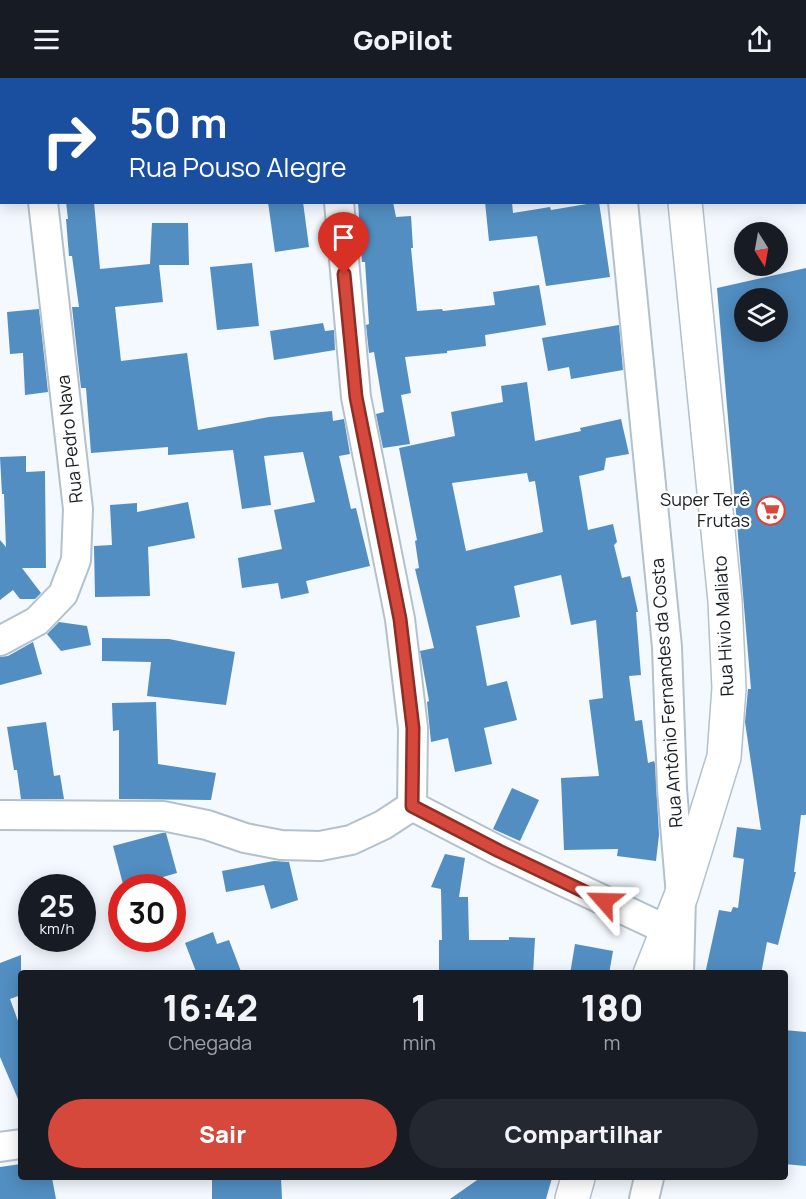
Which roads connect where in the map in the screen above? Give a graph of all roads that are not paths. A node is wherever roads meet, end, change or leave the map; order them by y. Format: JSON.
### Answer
{"nodes":[{"id":1,"x":43,"y":204,"type":"edge"},
{"id":2,"x":339,"y":204,"type":"edge"},
{"id":3,"x":623,"y":204,"type":"edge"},
{"id":4,"x":685,"y":204,"type":"edge"},
{"id":5,"x":0,"y":641,"type":"edge"},
{"id":6,"x":412,"y":806,"type":"junction"},
{"id":7,"x":0,"y":815,"type":"edge"},
{"id":8,"x":681,"y":896,"type":"junction"},
{"id":9,"x":667,"y":930,"type":"junction"},
{"id":10,"x":652,"y":970,"type":"edge"},
{"id":11,"x":679,"y":970,"type":"edge"},
{"id":12,"x":18,"y":1144,"type":"edge"},
{"id":13,"x":0,"y":1147,"type":"edge"},
{"id":14,"x":577,"y":1180,"type":"edge"},
{"id":15,"x":649,"y":1180,"type":"edge"},
{"id":16,"x":572,"y":1199,"type":"edge"},
{"id":17,"x":644,"y":1199,"type":"edge"}],
"edges":[{"from":1,"to":5,"type":"street","name":"Rua Pedro Nava"},
{"from":2,"to":6,"type":"street"},
{"from":3,"to":8,"type":"street","name":"Rua Antônio Fernandes da Costa"},
{"from":4,"to":8,"type":"street","name":"Rua Hivio Maliato"},
{"from":6,"to":7,"type":"street"},
{"from":6,"to":9,"type":"street"},
{"from":8,"to":9,"type":"street"},
{"from":8,"to":11,"type":"street","name":"Rua Hivio Maliato"},
{"from":9,"to":10,"type":"street"},
{"from":12,"to":13,"type":"street"},
{"from":14,"to":16,"type":"street"},
{"from":15,"to":17,"type":"street"}]}
